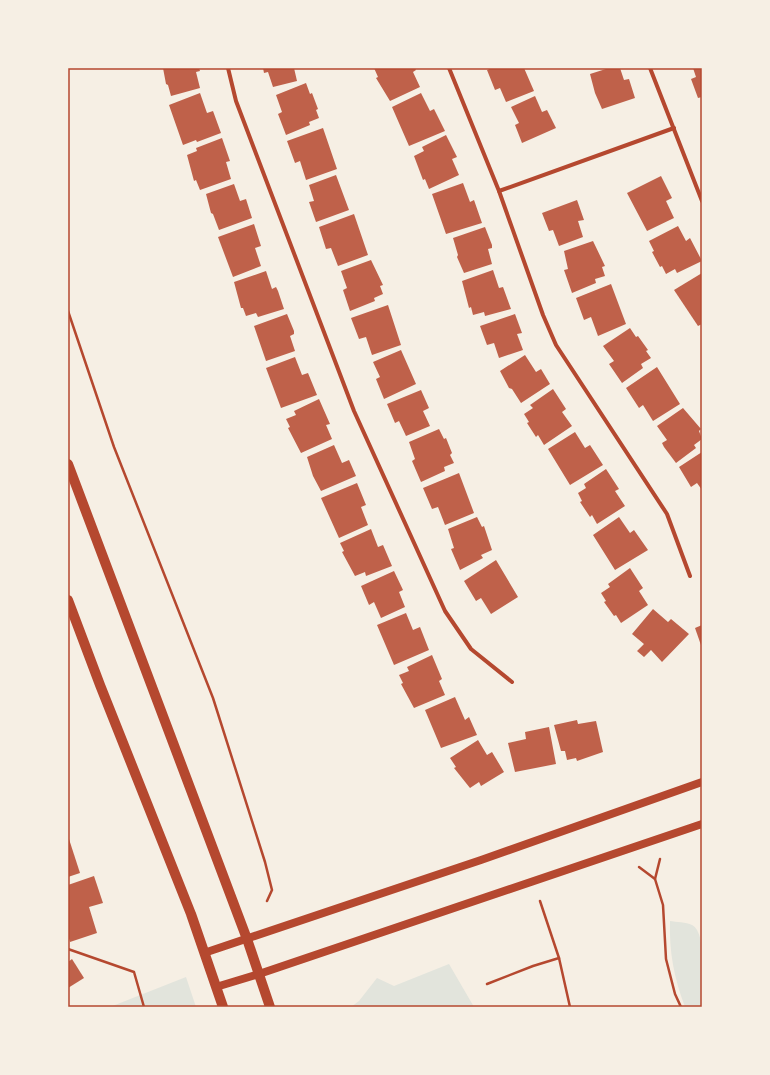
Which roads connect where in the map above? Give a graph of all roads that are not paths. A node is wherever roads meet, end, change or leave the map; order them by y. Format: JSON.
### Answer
{"nodes":[{"id":1,"x":228,"y":68,"type":"edge"},
{"id":2,"x":449,"y":68,"type":"edge"},
{"id":3,"x":650,"y":68,"type":"edge"},
{"id":4,"x":674,"y":128,"type":"junction"},
{"id":5,"x":499,"y":191,"type":"junction"},
{"id":6,"x":702,"y":201,"type":"edge"},
{"id":7,"x":68,"y":464,"type":"edge"},
{"id":8,"x":690,"y":576,"type":"dead end"},
{"id":9,"x":68,"y":600,"type":"edge"},
{"id":10,"x":512,"y":682,"type":"dead end"},
{"id":11,"x":702,"y":782,"type":"edge"},
{"id":12,"x":702,"y":824,"type":"edge"},
{"id":13,"x":247,"y":939,"type":"junction"},
{"id":14,"x":204,"y":953,"type":"junction"},
{"id":15,"x":258,"y":974,"type":"junction"},
{"id":16,"x":216,"y":987,"type":"junction"},
{"id":17,"x":223,"y":1007,"type":"edge"},
{"id":18,"x":270,"y":1007,"type":"edge"}],
"edges":[{"from":1,"to":10,"type":"street"},
{"from":2,"to":5,"type":"street"},
{"from":3,"to":4,"type":"street"},
{"from":4,"to":5,"type":"street"},
{"from":4,"to":6,"type":"street"},
{"from":5,"to":8,"type":"street"},
{"from":7,"to":13,"type":"main road"},
{"from":9,"to":14,"type":"main road"},
{"from":11,"to":13,"type":"main road"},
{"from":12,"to":15,"type":"main road"},
{"from":13,"to":14,"type":"main road"},
{"from":13,"to":15,"type":"main road"},
{"from":14,"to":16,"type":"main road"},
{"from":15,"to":16,"type":"main road"},
{"from":15,"to":18,"type":"main road"},
{"from":16,"to":17,"type":"main road"}]}
